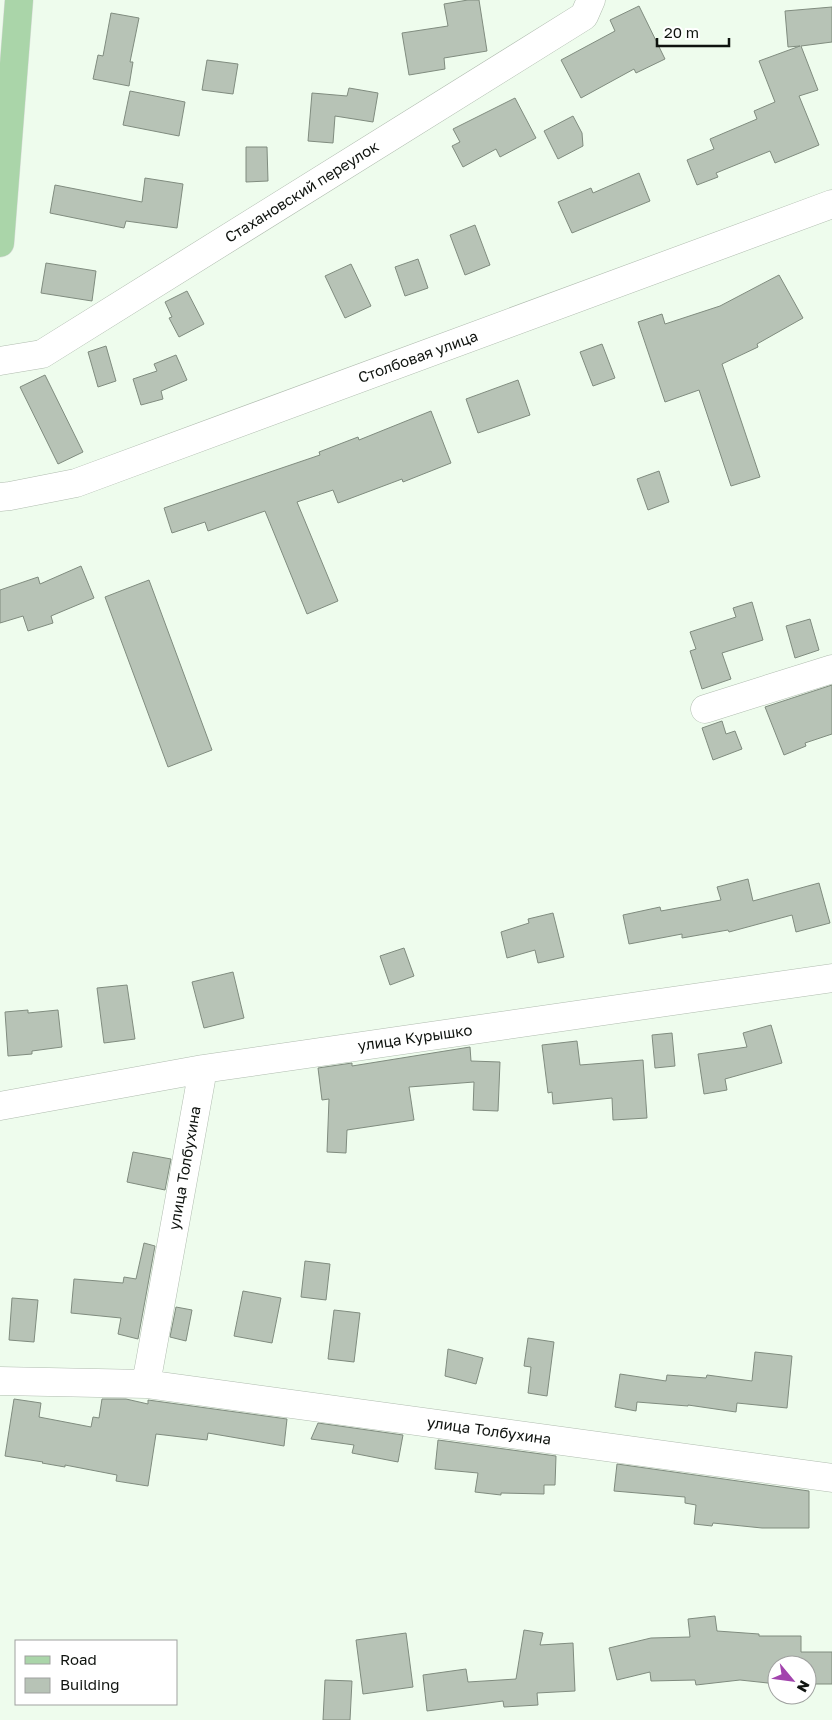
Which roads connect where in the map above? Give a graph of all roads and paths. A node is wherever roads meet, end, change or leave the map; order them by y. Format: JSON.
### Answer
{"nodes":[{"id":1,"x":18,"y":0,"type":"edge"},
{"id":2,"x":591,"y":0,"type":"edge"},
{"id":3,"x":832,"y":204,"type":"edge"},
{"id":4,"x":0,"y":243,"type":"edge"},
{"id":5,"x":0,"y":361,"type":"edge"},
{"id":6,"x":0,"y":497,"type":"edge"},
{"id":7,"x":832,"y":669,"type":"edge"},
{"id":8,"x":705,"y":709,"type":"dead end"},
{"id":9,"x":832,"y":978,"type":"edge"},
{"id":10,"x":203,"y":1069,"type":"junction"},
{"id":11,"x":0,"y":1106,"type":"edge"},
{"id":12,"x":0,"y":1381,"type":"edge"},
{"id":13,"x":146,"y":1384,"type":"junction"},
{"id":14,"x":832,"y":1478,"type":"edge"}],
"edges":[{"from":1,"to":4,"type":"main road"},
{"from":2,"to":5,"type":"street","name":"Стахановский переулок"},
{"from":3,"to":6,"type":"street","name":"Столбовая улица"},
{"from":7,"to":8,"type":"street"},
{"from":9,"to":10,"type":"street","name":"улица Курышко"},
{"from":10,"to":11,"type":"street","name":"улица Курышко"},
{"from":10,"to":13,"type":"street","name":"улица Толбухина"},
{"from":12,"to":13,"type":"street","name":"улица Толбухина"},
{"from":13,"to":14,"type":"street","name":"улица Толбухина"}]}
